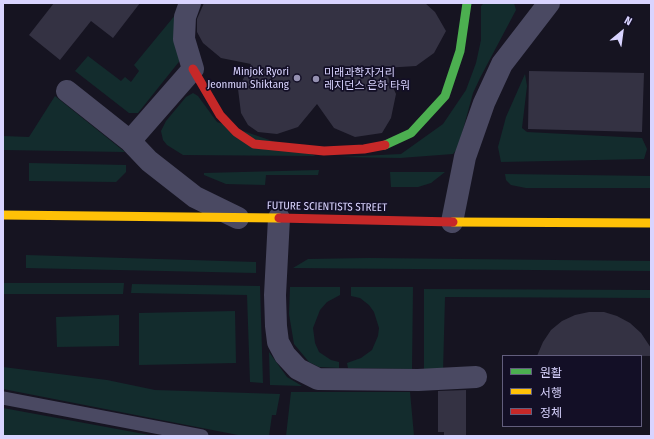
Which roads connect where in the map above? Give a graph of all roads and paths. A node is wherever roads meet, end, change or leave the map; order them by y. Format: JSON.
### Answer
{"nodes":[{"id":1,"x":190,"y":3,"type":"edge"},
{"id":2,"x":467,"y":3,"type":"edge"},
{"id":3,"x":544,"y":5,"type":"edge"},
{"id":4,"x":193,"y":69,"type":"junction"},
{"id":5,"x":67,"y":91,"type":"dead end"},
{"id":6,"x":130,"y":141,"type":"junction"},
{"id":7,"x":3,"y":215,"type":"edge"},
{"id":8,"x":238,"y":218,"type":"junction"},
{"id":9,"x":279,"y":218,"type":"junction"},
{"id":10,"x":452,"y":222,"type":"junction"},
{"id":11,"x":651,"y":223,"type":"edge"},
{"id":12,"x":476,"y":377,"type":"dead end"},
{"id":13,"x":3,"y":398,"type":"edge"},
{"id":14,"x":202,"y":436,"type":"edge"}],
"edges":[{"from":1,"to":4,"type":"street"},
{"from":2,"to":4,"type":"main road"},
{"from":3,"to":10,"type":"street"},
{"from":4,"to":6,"type":"street"},
{"from":5,"to":6,"type":"street"},
{"from":6,"to":8,"type":"street"},
{"from":7,"to":8,"type":"main road","name":"FUTURE SCIENTISTS STREET"},
{"from":8,"to":9,"type":"main road","name":"FUTURE SCIENTISTS STREET"},
{"from":9,"to":10,"type":"main road","name":"FUTURE SCIENTISTS STREET"},
{"from":9,"to":12,"type":"street"},
{"from":10,"to":11,"type":"main road","name":"FUTURE SCIENTISTS STREET"},
{"from":13,"to":14,"type":"lane"}]}
